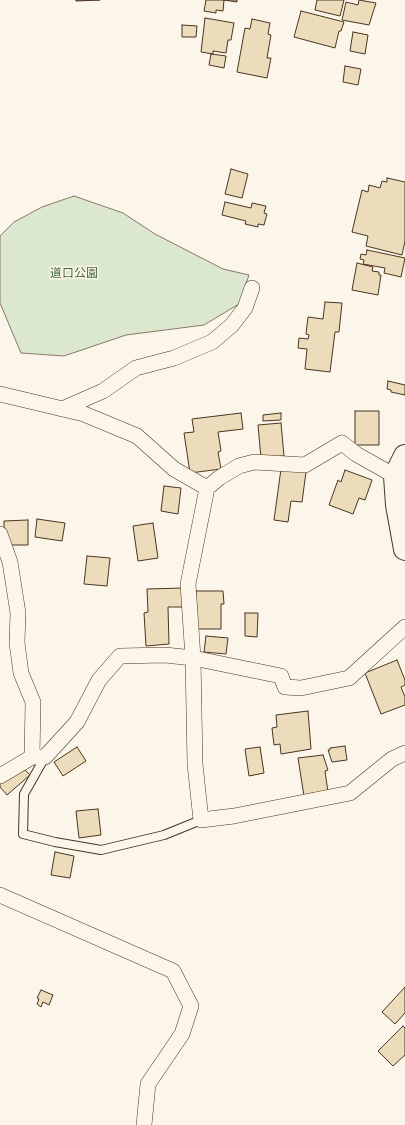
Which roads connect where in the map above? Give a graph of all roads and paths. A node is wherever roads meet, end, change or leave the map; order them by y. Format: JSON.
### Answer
{"nodes":[{"id":1,"x":252,"y":288,"type":"dead end"},
{"id":2,"x":0,"y":394,"type":"edge"},
{"id":3,"x":62,"y":409,"type":"junction"},
{"id":4,"x":405,"y":456,"type":"edge"},
{"id":5,"x":395,"y":476,"type":"junction"},
{"id":6,"x":207,"y":488,"type":"junction"},
{"id":7,"x":0,"y":534,"type":"edge"},
{"id":8,"x":405,"y":549,"type":"edge"},
{"id":9,"x":405,"y":626,"type":"edge"},
{"id":10,"x":193,"y":658,"type":"junction"},
{"id":11,"x":405,"y":753,"type":"edge"},
{"id":12,"x":39,"y":757,"type":"junction"},
{"id":13,"x":0,"y":776,"type":"edge"},
{"id":14,"x":201,"y":820,"type":"junction"},
{"id":15,"x":0,"y":895,"type":"edge"},
{"id":16,"x":144,"y":1125,"type":"edge"}],
"edges":[{"from":1,"to":3,"type":"street"},
{"from":2,"to":3,"type":"street"},
{"from":3,"to":6,"type":"street"},
{"from":4,"to":5,"type":"main road"},
{"from":5,"to":6,"type":"street"},
{"from":5,"to":8,"type":"main road"},
{"from":6,"to":10,"type":"street"},
{"from":7,"to":12,"type":"street"},
{"from":9,"to":10,"type":"street"},
{"from":10,"to":12,"type":"street"},
{"from":10,"to":14,"type":"street"},
{"from":11,"to":14,"type":"street"},
{"from":12,"to":13,"type":"street"},
{"from":12,"to":14,"type":"lane"},
{"from":15,"to":16,"type":"street"}]}
